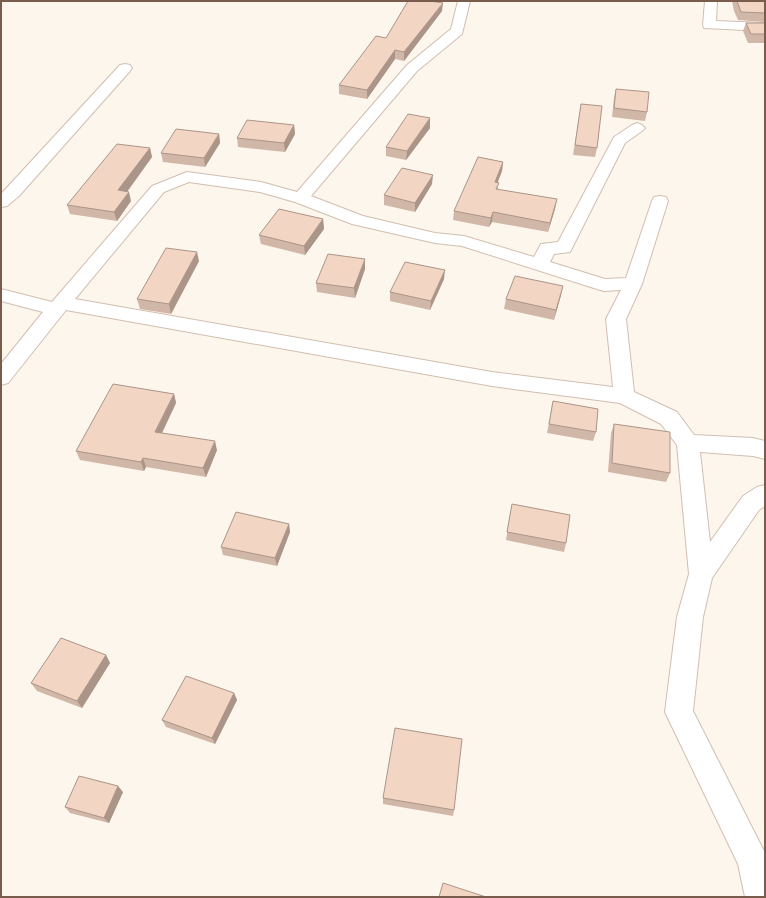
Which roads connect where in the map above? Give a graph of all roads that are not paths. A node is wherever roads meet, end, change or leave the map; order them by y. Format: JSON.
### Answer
{"nodes":[{"id":1,"x":464,"y":1,"type":"edge"},
{"id":2,"x":710,"y":1,"type":"edge"},
{"id":3,"x":765,"y":27,"type":"edge"},
{"id":4,"x":125,"y":68,"type":"dead end"},
{"id":5,"x":637,"y":128,"type":"dead end"},
{"id":6,"x":301,"y":198,"type":"junction"},
{"id":7,"x":660,"y":201,"type":"dead end"},
{"id":8,"x":1,"y":202,"type":"edge"},
{"id":9,"x":540,"y":265,"type":"junction"},
{"id":10,"x":633,"y":284,"type":"junction"},
{"id":11,"x":1,"y":296,"type":"edge"},
{"id":12,"x":58,"y":306,"type":"junction"},
{"id":13,"x":1,"y":378,"type":"edge"},
{"id":14,"x":624,"y":396,"type":"junction"},
{"id":15,"x":688,"y":443,"type":"junction"},
{"id":16,"x":765,"y":450,"type":"edge"},
{"id":17,"x":765,"y":494,"type":"edge"},
{"id":18,"x":701,"y":574,"type":"junction"},
{"id":19,"x":761,"y":897,"type":"edge"}],
"edges":[{"from":1,"to":6,"type":"street"},
{"from":2,"to":3,"type":"street"},
{"from":4,"to":8,"type":"street"},
{"from":5,"to":9,"type":"street"},
{"from":6,"to":9,"type":"street"},
{"from":6,"to":12,"type":"street"},
{"from":7,"to":10,"type":"street"},
{"from":9,"to":10,"type":"street"},
{"from":10,"to":14,"type":"street"},
{"from":11,"to":12,"type":"street"},
{"from":12,"to":13,"type":"street"},
{"from":12,"to":14,"type":"street"},
{"from":14,"to":15,"type":"street"},
{"from":15,"to":16,"type":"street"},
{"from":15,"to":18,"type":"street"},
{"from":17,"to":18,"type":"street"},
{"from":18,"to":19,"type":"street"}]}
